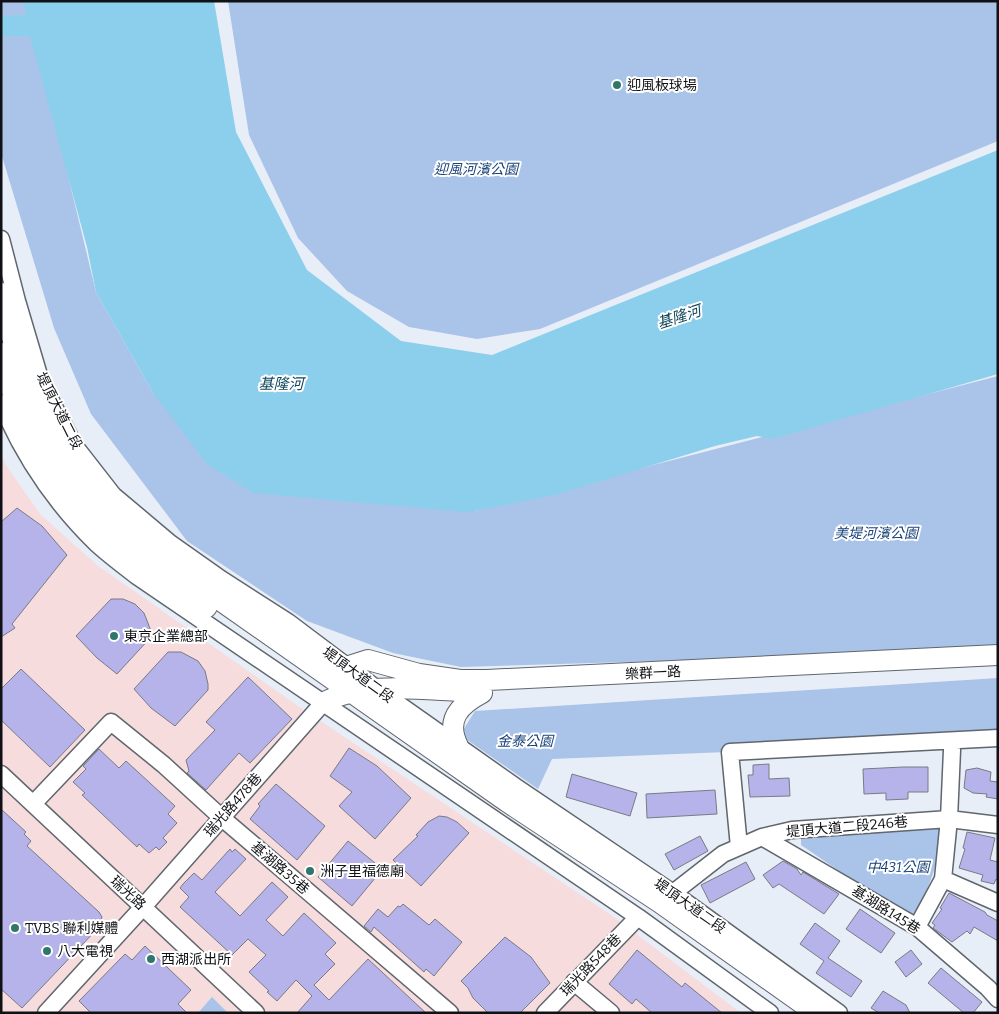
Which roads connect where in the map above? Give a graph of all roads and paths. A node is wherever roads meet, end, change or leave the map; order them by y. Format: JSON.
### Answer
{"nodes":[{"id":1,"x":1,"y":238,"type":"edge"},
{"id":2,"x":1,"y":295,"type":"edge"},
{"id":3,"x":15,"y":351,"type":"edge"},
{"id":4,"x":1,"y":403,"type":"edge"},
{"id":5,"x":998,"y":655,"type":"edge"},
{"id":6,"x":311,"y":660,"type":"junction"},
{"id":7,"x":346,"y":667,"type":"junction"},
{"id":8,"x":998,"y":668,"type":"edge"},
{"id":9,"x":482,"y":693,"type":"junction"},
{"id":10,"x":347,"y":695,"type":"junction"},
{"id":11,"x":998,"y":738,"type":"edge"},
{"id":12,"x":458,"y":746,"type":"junction"},
{"id":13,"x":952,"y":750,"type":"dead end"},
{"id":14,"x":1,"y":774,"type":"edge"},
{"id":15,"x":33,"y":804,"type":"junction"},
{"id":16,"x":222,"y":818,"type":"junction"},
{"id":17,"x":949,"y":819,"type":"junction"},
{"id":18,"x":998,"y":825,"type":"edge"},
{"id":19,"x":762,"y":837,"type":"junction"},
{"id":20,"x":739,"y":847,"type":"junction"},
{"id":21,"x":943,"y":879,"type":"junction"},
{"id":22,"x":673,"y":893,"type":"junction"},
{"id":23,"x":998,"y":903,"type":"edge"},
{"id":24,"x":143,"y":908,"type":"junction"},
{"id":25,"x":638,"y":917,"type":"junction"},
{"id":26,"x":917,"y":927,"type":"junction"},
{"id":27,"x":574,"y":982,"type":"junction"},
{"id":28,"x":998,"y":1000,"type":"edge"},
{"id":29,"x":50,"y":1011,"type":"edge"},
{"id":30,"x":256,"y":1013,"type":"edge"},
{"id":31,"x":450,"y":1013,"type":"edge"},
{"id":32,"x":545,"y":1013,"type":"edge"},
{"id":33,"x":610,"y":1013,"type":"edge"},
{"id":34,"x":770,"y":1013,"type":"edge"},
{"id":35,"x":795,"y":1013,"type":"edge"},
{"id":36,"x":819,"y":1013,"type":"edge"},
{"id":37,"x":839,"y":1013,"type":"edge"}],
"edges":[{"from":1,"to":3,"type":"street","name":"堤頂大道二段"},
{"from":2,"to":3,"type":"highway","name":"堤頂大道二段"},
{"from":3,"to":6,"type":"highway","name":"堤頂大道二段"},
{"from":3,"to":7,"type":"street","name":"堤頂大道二段"},
{"from":3,"to":10,"type":"highway","name":"堤頂大道二段"},
{"from":4,"to":10,"type":"street","name":"堤頂大道二段"},
{"from":5,"to":7,"type":"main road","name":"樂群一路"},
{"from":6,"to":7,"type":"main road","name":"樂群一路"},
{"from":6,"to":10,"type":"highway","name":"堤頂大道二段"},
{"from":7,"to":10,"type":"street","name":"堤頂大道二段"},
{"from":8,"to":9,"type":"main road","name":"樂群一路"},
{"from":9,"to":10,"type":"main road","name":"樂群一路"},
{"from":9,"to":12,"type":"main road"},
{"from":10,"to":12,"type":"street","name":"堤頂大道二段"},
{"from":10,"to":16,"type":"street","name":"瑞光路478巷"},
{"from":10,"to":25,"type":"street","name":"堤頂大道二段"},
{"from":10,"to":35,"type":"highway","name":"堤頂大道二段"},
{"from":10,"to":36,"type":"highway","name":"堤頂大道二段"},
{"from":11,"to":20,"type":"street"},
{"from":12,"to":22,"type":"street","name":"堤頂大道二段"},
{"from":13,"to":17,"type":"street"},
{"from":14,"to":15,"type":"street","name":"瑞光路"},
{"from":15,"to":16,"type":"street","name":"基湖路35巷"},
{"from":15,"to":24,"type":"street","name":"瑞光路"},
{"from":16,"to":24,"type":"street","name":"瑞光路478巷"},
{"from":16,"to":31,"type":"street","name":"基湖路35巷"},
{"from":17,"to":18,"type":"street","name":"堤頂大道二段246巷"},
{"from":17,"to":19,"type":"street","name":"堤頂大道二段246巷"},
{"from":17,"to":21,"type":"street"},
{"from":19,"to":20,"type":"street","name":"堤頂大道二段246巷"},
{"from":19,"to":26,"type":"street","name":"基湖路145巷"},
{"from":20,"to":22,"type":"street","name":"堤頂大道二段246巷"},
{"from":21,"to":23,"type":"street"},
{"from":21,"to":26,"type":"street"},
{"from":22,"to":37,"type":"street","name":"堤頂大道二段"},
{"from":24,"to":29,"type":"street","name":"瑞光路478巷"},
{"from":24,"to":30,"type":"street","name":"瑞光路"},
{"from":25,"to":27,"type":"street","name":"瑞光路548巷"},
{"from":25,"to":34,"type":"street","name":"堤頂大道二段"},
{"from":26,"to":28,"type":"street","name":"基湖路145巷"},
{"from":27,"to":32,"type":"street","name":"瑞光路548巷"},
{"from":27,"to":33,"type":"street"}]}
